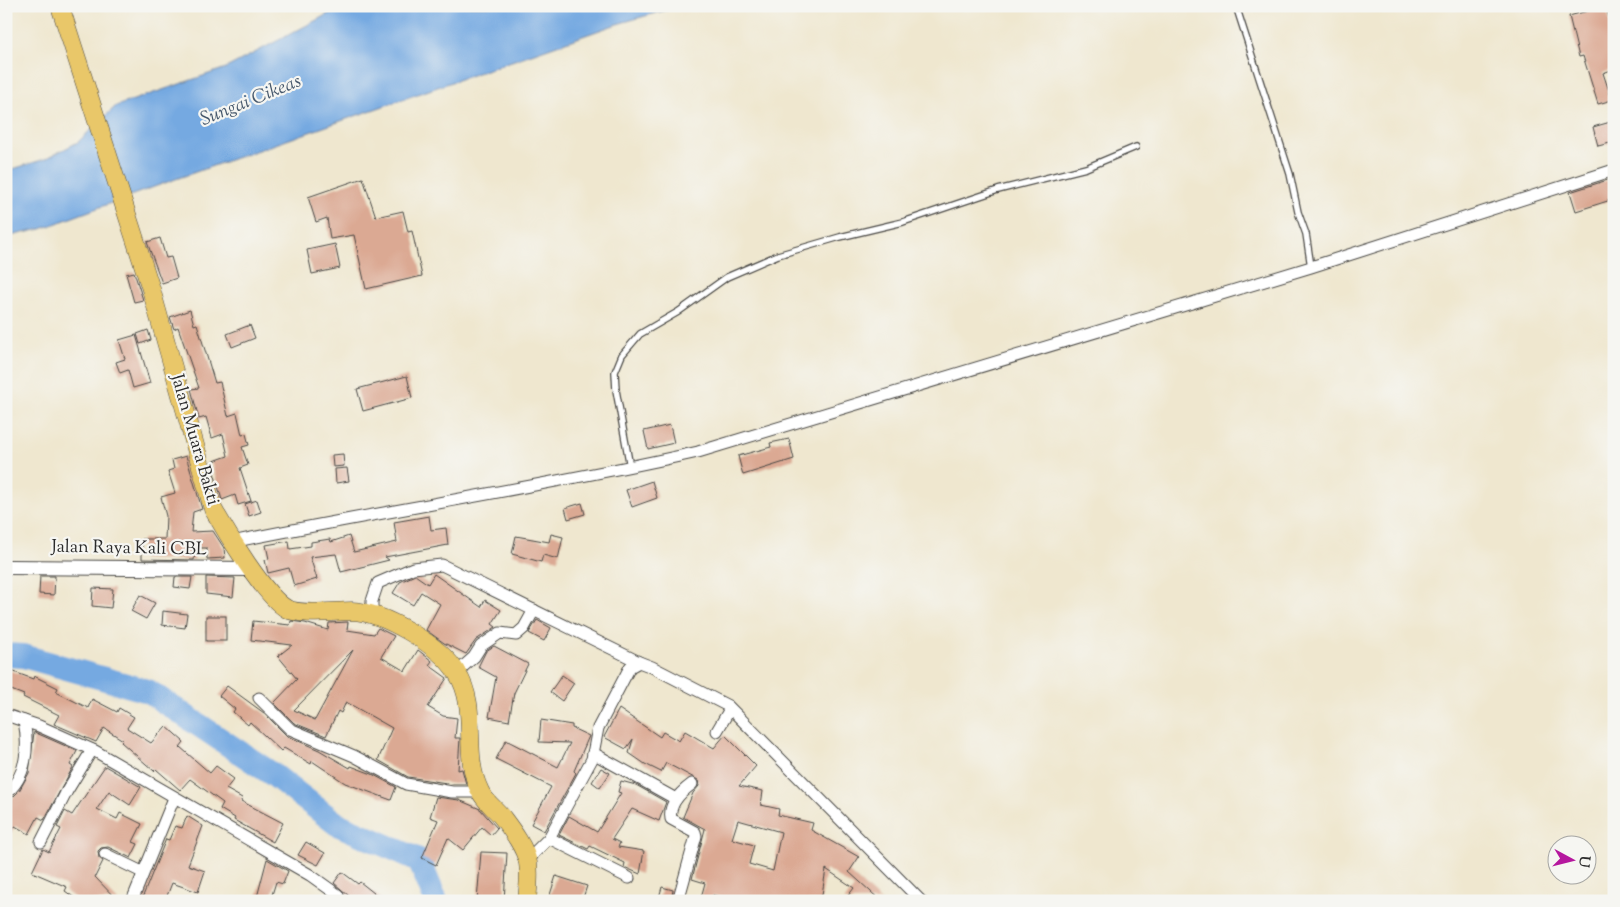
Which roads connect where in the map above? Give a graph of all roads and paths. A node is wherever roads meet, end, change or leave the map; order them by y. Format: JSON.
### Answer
{"nodes":[{"id":1,"x":1236,"y":6,"type":"edge"},
{"id":2,"x":62,"y":12,"type":"edge"},
{"id":3,"x":1136,"y":147,"type":"dead end"},
{"id":4,"x":1614,"y":170,"type":"edge"},
{"id":5,"x":1311,"y":267,"type":"junction"},
{"id":6,"x":630,"y":467,"type":"junction"},
{"id":7,"x":232,"y":542,"type":"junction"},
{"id":8,"x":6,"y":567,"type":"edge"},
{"id":9,"x":257,"y":576,"type":"junction"},
{"id":10,"x":534,"y":610,"type":"junction"},
{"id":11,"x":372,"y":614,"type":"junction"},
{"id":12,"x":638,"y":662,"type":"junction"},
{"id":13,"x":456,"y":672,"type":"junction"},
{"id":14,"x":259,"y":698,"type":"dead end"},
{"id":15,"x":730,"y":709,"type":"junction"},
{"id":16,"x":6,"y":715,"type":"edge"},
{"id":17,"x":24,"y":721,"type":"junction"},
{"id":18,"x":717,"y":731,"type":"dead end"},
{"id":19,"x":92,"y":750,"type":"junction"},
{"id":20,"x":593,"y":753,"type":"junction"},
{"id":21,"x":692,"y":784,"type":"dead end"},
{"id":22,"x":480,"y":792,"type":"junction"},
{"id":23,"x":6,"y":793,"type":"edge"},
{"id":24,"x":174,"y":798,"type":"junction"},
{"id":25,"x":676,"y":799,"type":"junction"},
{"id":26,"x":549,"y":838,"type":"junction"},
{"id":27,"x":41,"y":842,"type":"dead end"},
{"id":28,"x":106,"y":854,"type":"dead end"},
{"id":29,"x":528,"y":862,"type":"junction"},
{"id":30,"x":142,"y":872,"type":"junction"},
{"id":31,"x":629,"y":878,"type":"dead end"},
{"id":32,"x":132,"y":901,"type":"edge"},
{"id":33,"x":338,"y":901,"type":"edge"},
{"id":34,"x":527,"y":901,"type":"edge"},
{"id":35,"x":678,"y":901,"type":"edge"},
{"id":36,"x":921,"y":901,"type":"edge"}],
"edges":[{"from":1,"to":5,"type":"lane"},
{"from":2,"to":7,"type":"main road","name":"Jalan Muara Bakti"},
{"from":3,"to":6,"type":"lane"},
{"from":4,"to":5,"type":"street"},
{"from":5,"to":6,"type":"street"},
{"from":6,"to":7,"type":"street"},
{"from":7,"to":9,"type":"main road","name":"Jalan Muara Bakti"},
{"from":8,"to":9,"type":"street","name":"Jalan Raya Kali CBL"},
{"from":9,"to":11,"type":"main road","name":"Jalan Muara Bakti"},
{"from":10,"to":11,"type":"street"},
{"from":10,"to":12,"type":"street"},
{"from":10,"to":13,"type":"street"},
{"from":11,"to":13,"type":"main road","name":"Jalan Muara Bakti"},
{"from":12,"to":15,"type":"street"},
{"from":12,"to":20,"type":"street"},
{"from":13,"to":22,"type":"main road","name":"Jalan Muara Bakti"},
{"from":14,"to":22,"type":"street"},
{"from":15,"to":18,"type":"street"},
{"from":15,"to":36,"type":"street"},
{"from":16,"to":17,"type":"street"},
{"from":17,"to":19,"type":"street"},
{"from":17,"to":23,"type":"street"},
{"from":19,"to":24,"type":"street"},
{"from":19,"to":27,"type":"street"},
{"from":20,"to":25,"type":"street"},
{"from":20,"to":26,"type":"street"},
{"from":21,"to":25,"type":"street"},
{"from":22,"to":29,"type":"main road","name":"Jalan Muara Bakti"},
{"from":24,"to":30,"type":"street"},
{"from":24,"to":33,"type":"street"},
{"from":25,"to":35,"type":"street"},
{"from":26,"to":29,"type":"street"},
{"from":26,"to":31,"type":"street"},
{"from":28,"to":30,"type":"street"},
{"from":29,"to":34,"type":"main road","name":"Jalan Muara Bakti"},
{"from":30,"to":32,"type":"street"}]}
